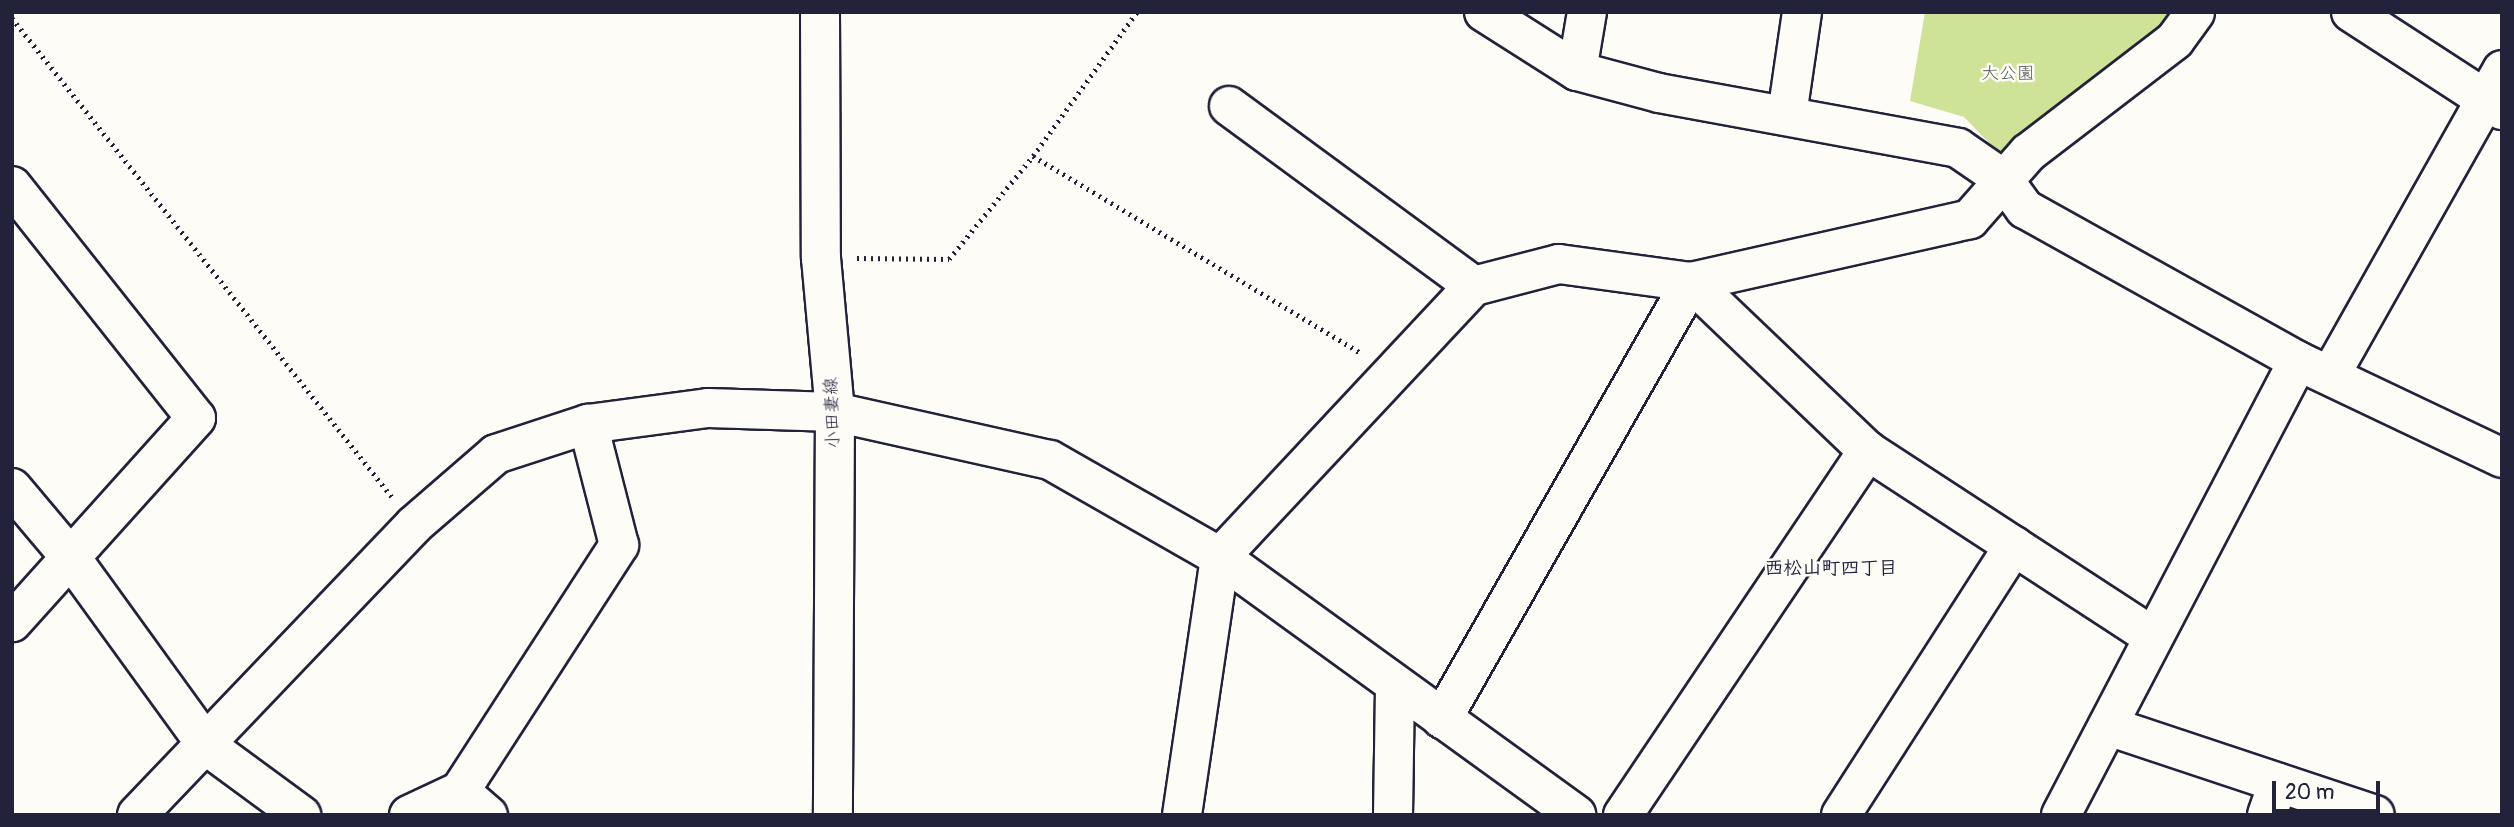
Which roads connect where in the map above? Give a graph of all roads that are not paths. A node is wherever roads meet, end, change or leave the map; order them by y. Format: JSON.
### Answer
{"nodes":[{"id":1,"x":820,"y":12,"type":"edge"},
{"id":2,"x":1484,"y":12,"type":"edge"},
{"id":3,"x":1587,"y":12,"type":"edge"},
{"id":4,"x":1802,"y":12,"type":"edge"},
{"id":5,"x":2195,"y":12,"type":"edge"},
{"id":6,"x":2358,"y":14,"type":"edge"},
{"id":7,"x":1577,"y":71,"type":"junction"},
{"id":8,"x":2496,"y":94,"type":"edge"},
{"id":9,"x":1229,"y":106,"type":"dead end"},
{"id":10,"x":1787,"y":115,"type":"junction"},
{"id":11,"x":2003,"y":178,"type":"junction"},
{"id":12,"x":12,"y":186,"type":"edge"},
{"id":13,"x":1691,"y":282,"type":"junction"},
{"id":14,"x":1474,"y":286,"type":"junction"},
{"id":15,"x":2315,"y":368,"type":"junction"},
{"id":16,"x":835,"y":411,"type":"junction"},
{"id":17,"x":589,"y":424,"type":"junction"},
{"id":18,"x":1868,"y":451,"type":"junction"},
{"id":19,"x":2502,"y":458,"type":"edge"},
{"id":20,"x":12,"y":488,"type":"edge"},
{"id":21,"x":2014,"y":546,"type":"junction"},
{"id":22,"x":1220,"y":557,"type":"junction"},
{"id":23,"x":71,"y":558,"type":"junction"},
{"id":24,"x":12,"y":622,"type":"edge"},
{"id":25,"x":2151,"y":636,"type":"junction"},
{"id":26,"x":1395,"y":686,"type":"junction"},
{"id":27,"x":1442,"y":719,"type":"junction"},
{"id":28,"x":2108,"y":726,"type":"junction"},
{"id":29,"x":207,"y":746,"type":"junction"},
{"id":30,"x":2272,"y":799,"type":"edge"},
{"id":31,"x":474,"y":803,"type":"edge"},
{"id":32,"x":136,"y":815,"type":"edge"},
{"id":33,"x":301,"y":815,"type":"edge"},
{"id":34,"x":408,"y":815,"type":"edge"},
{"id":35,"x":833,"y":815,"type":"edge"},
{"id":36,"x":1182,"y":815,"type":"edge"},
{"id":37,"x":1393,"y":815,"type":"edge"},
{"id":38,"x":1576,"y":815,"type":"edge"},
{"id":39,"x":1623,"y":815,"type":"edge"},
{"id":40,"x":1841,"y":815,"type":"edge"},
{"id":41,"x":2061,"y":815,"type":"edge"},
{"id":42,"x":2375,"y":815,"type":"edge"}],
"edges":[{"from":1,"to":16,"type":"street","name":"小田妻線"},
{"from":2,"to":7,"type":"street"},
{"from":3,"to":7,"type":"street"},
{"from":4,"to":10,"type":"street"},
{"from":5,"to":11,"type":"street"},
{"from":6,"to":8,"type":"street"},
{"from":7,"to":10,"type":"street"},
{"from":8,"to":15,"type":"street"},
{"from":9,"to":14,"type":"street"},
{"from":10,"to":11,"type":"street"},
{"from":11,"to":13,"type":"street"},
{"from":11,"to":15,"type":"street"},
{"from":12,"to":23,"type":"street"},
{"from":13,"to":14,"type":"street"},
{"from":13,"to":18,"type":"street"},
{"from":13,"to":27,"type":"street"},
{"from":14,"to":22,"type":"street"},
{"from":15,"to":19,"type":"street"},
{"from":15,"to":25,"type":"street"},
{"from":16,"to":17,"type":"street"},
{"from":16,"to":22,"type":"street"},
{"from":16,"to":35,"type":"street","name":"小田妻線"},
{"from":17,"to":29,"type":"street"},
{"from":17,"to":31,"type":"street"},
{"from":18,"to":21,"type":"street"},
{"from":18,"to":39,"type":"street"},
{"from":20,"to":23,"type":"street"},
{"from":21,"to":25,"type":"street"},
{"from":21,"to":40,"type":"street"},
{"from":22,"to":26,"type":"street"},
{"from":22,"to":36,"type":"street"},
{"from":23,"to":24,"type":"street"},
{"from":23,"to":29,"type":"street"},
{"from":25,"to":28,"type":"street"},
{"from":26,"to":27,"type":"street"},
{"from":26,"to":37,"type":"street"},
{"from":27,"to":38,"type":"street"},
{"from":28,"to":30,"type":"street"},
{"from":28,"to":41,"type":"street"},
{"from":29,"to":32,"type":"street"},
{"from":29,"to":33,"type":"street"},
{"from":30,"to":42,"type":"street"},
{"from":31,"to":34,"type":"street"}]}
